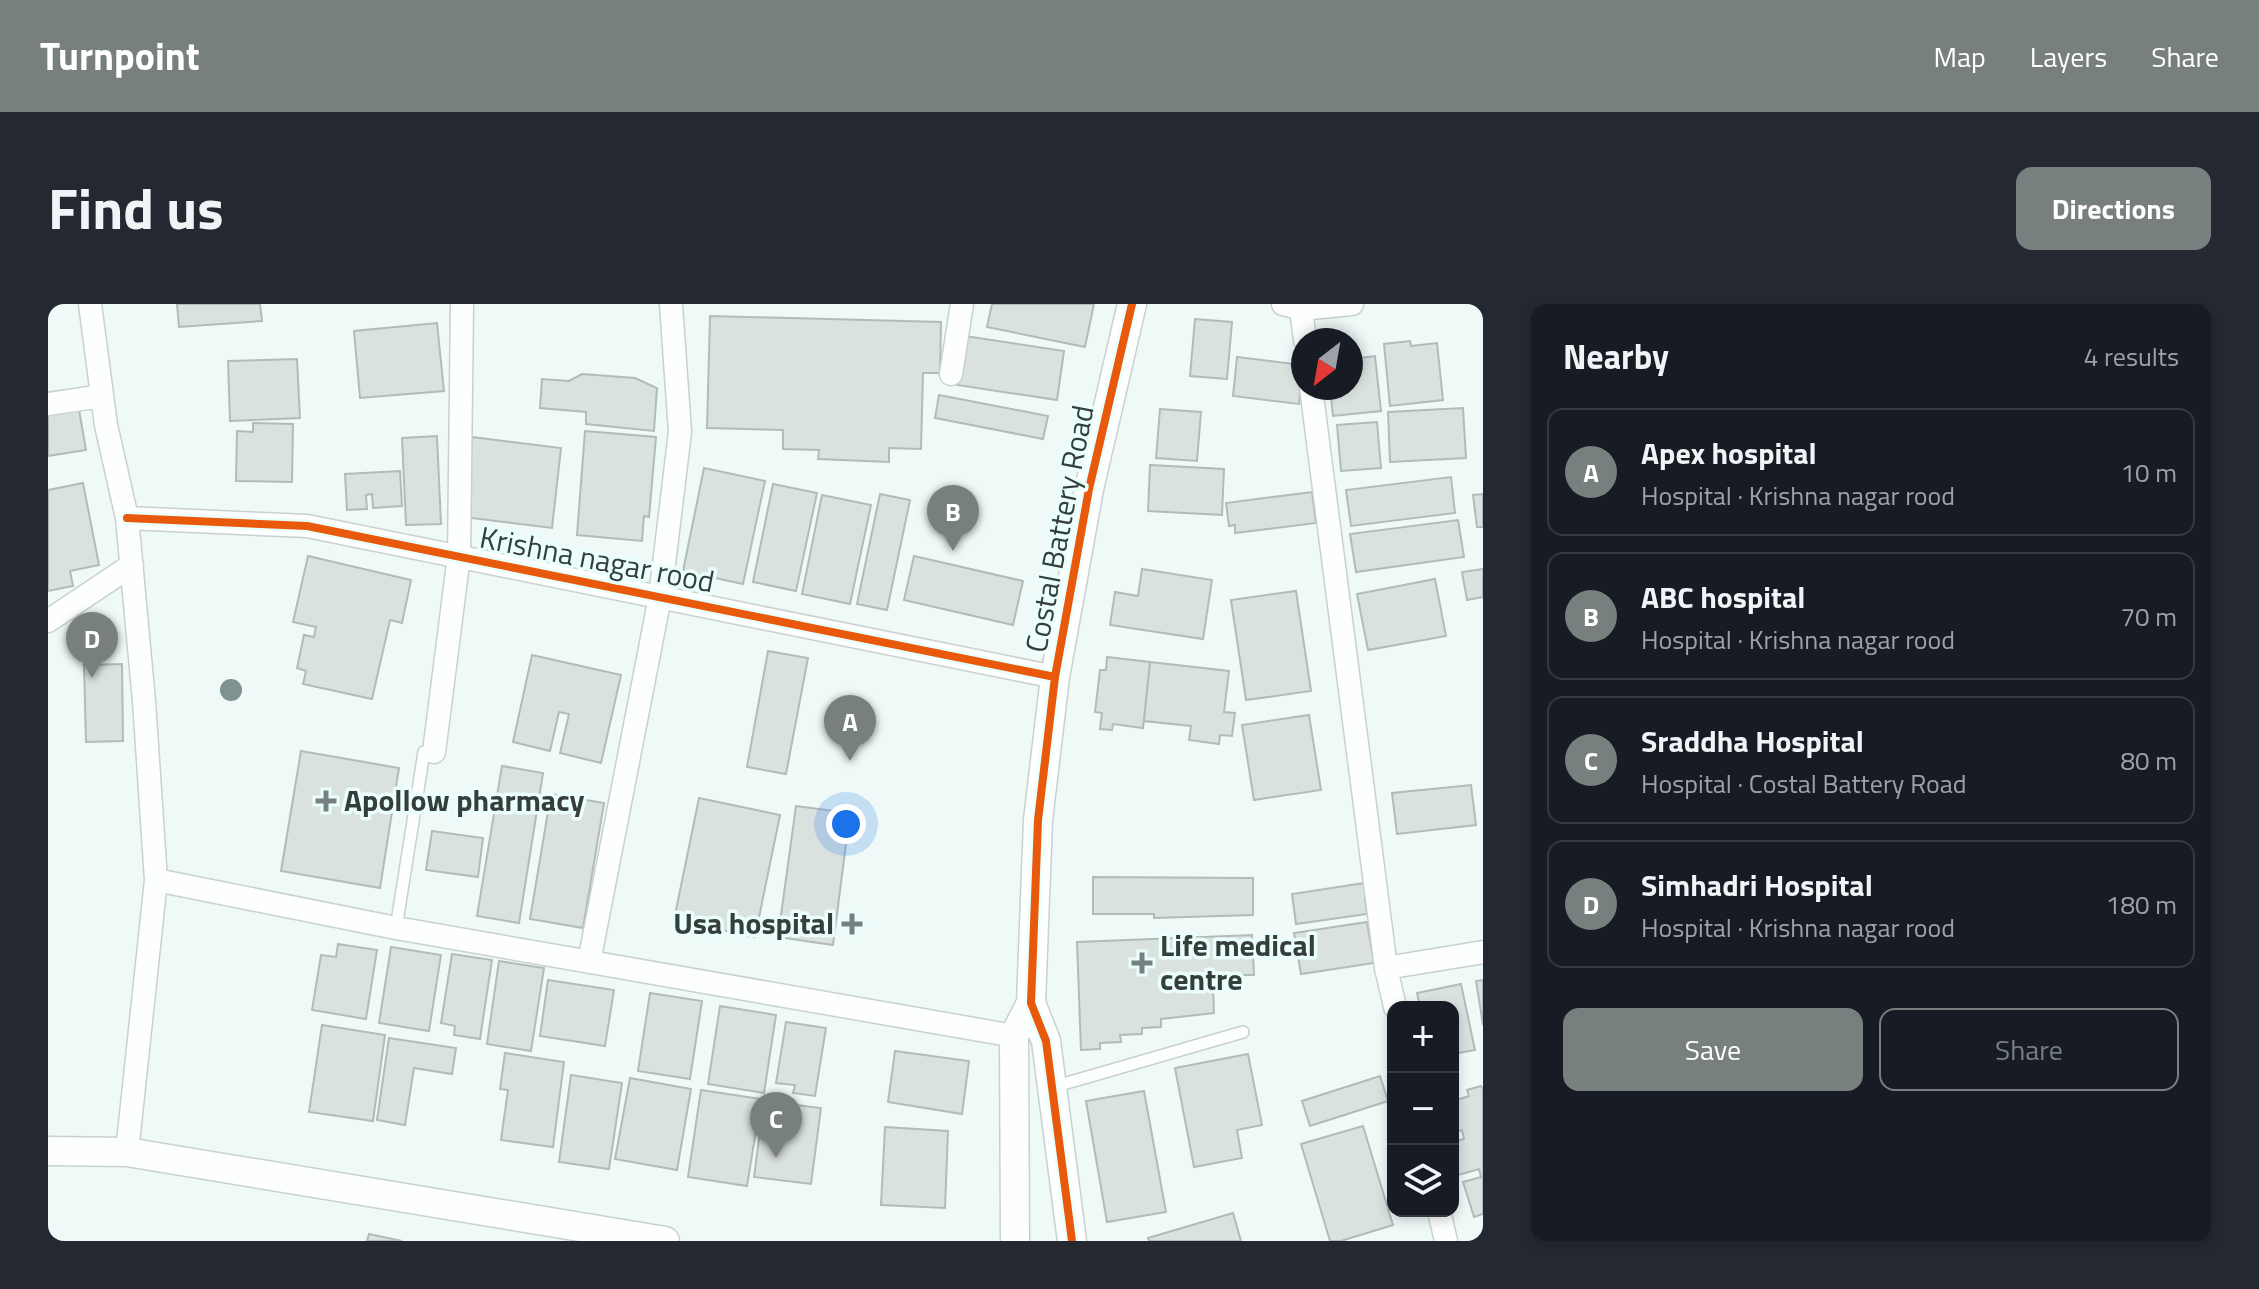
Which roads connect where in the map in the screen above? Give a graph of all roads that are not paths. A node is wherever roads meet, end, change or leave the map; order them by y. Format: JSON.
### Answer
{"nodes":[{"id":1,"x":90,"y":304,"type":"edge"},
{"id":2,"x":462,"y":304,"type":"edge"},
{"id":3,"x":671,"y":304,"type":"edge"},
{"id":4,"x":962,"y":304,"type":"edge"},
{"id":5,"x":1132,"y":304,"type":"edge"},
{"id":6,"x":1352,"y":304,"type":"edge"},
{"id":7,"x":1292,"y":307,"type":"edge"},
{"id":8,"x":1300,"y":328,"type":"edge"},
{"id":9,"x":951,"y":374,"type":"dead end"},
{"id":10,"x":102,"y":396,"type":"junction"},
{"id":11,"x":1313,"y":400,"type":"edge"},
{"id":12,"x":48,"y":404,"type":"edge"},
{"id":13,"x":127,"y":518,"type":"junction"},
{"id":14,"x":459,"y":556,"type":"junction"},
{"id":15,"x":132,"y":565,"type":"junction"},
{"id":16,"x":660,"y":597,"type":"junction"},
{"id":17,"x":48,"y":621,"type":"edge"},
{"id":18,"x":1055,"y":677,"type":"junction"},
{"id":19,"x":429,"y":752,"type":"joint"},
{"id":20,"x":156,"y":880,"type":"junction"},
{"id":21,"x":396,"y":928,"type":"junction"},
{"id":22,"x":1483,"y":952,"type":"edge"},
{"id":23,"x":589,"y":962,"type":"junction"},
{"id":24,"x":1386,"y":968,"type":"junction"},
{"id":25,"x":1394,"y":1001,"type":"edge"},
{"id":26,"x":1031,"y":1003,"type":"junction"},
{"id":27,"x":1243,"y":1032,"type":"dead end"},
{"id":28,"x":1014,"y":1036,"type":"junction"},
{"id":29,"x":1052,"y":1088,"type":"junction"},
{"id":30,"x":48,"y":1151,"type":"edge"},
{"id":31,"x":127,"y":1152,"type":"junction"},
{"id":32,"x":1440,"y":1217,"type":"edge"},
{"id":33,"x":665,"y":1241,"type":"edge"},
{"id":34,"x":1015,"y":1241,"type":"edge"},
{"id":35,"x":1072,"y":1241,"type":"edge"},
{"id":36,"x":1446,"y":1241,"type":"edge"}],
"edges":[{"from":1,"to":10,"type":"street"},
{"from":2,"to":14,"type":"street"},
{"from":3,"to":16,"type":"street"},
{"from":4,"to":9,"type":"street"},
{"from":5,"to":18,"type":"street","name":"Costal Battery Road"},
{"from":6,"to":7,"type":"street"},
{"from":7,"to":8,"type":"street"},
{"from":10,"to":12,"type":"street"},
{"from":10,"to":13,"type":"street"},
{"from":11,"to":24,"type":"street"},
{"from":13,"to":14,"type":"street","name":"Krishna nagar rood"},
{"from":13,"to":15,"type":"street"},
{"from":14,"to":16,"type":"street","name":"Krishna nagar rood"},
{"from":14,"to":19,"type":"street"},
{"from":15,"to":17,"type":"street"},
{"from":15,"to":20,"type":"street"},
{"from":16,"to":18,"type":"street","name":"Krishna nagar rood"},
{"from":16,"to":23,"type":"street"},
{"from":18,"to":26,"type":"street","name":"Costal Battery Road"},
{"from":19,"to":21,"type":"lane"},
{"from":20,"to":21,"type":"street"},
{"from":20,"to":31,"type":"street"},
{"from":21,"to":23,"type":"street"},
{"from":22,"to":24,"type":"street"},
{"from":23,"to":28,"type":"street"},
{"from":24,"to":25,"type":"street"},
{"from":26,"to":28,"type":"street","name":"Costal Battery Road"},
{"from":26,"to":29,"type":"street","name":"Costal Battery Road"},
{"from":27,"to":29,"type":"lane"},
{"from":28,"to":34,"type":"street","name":"Costal Battery Road"},
{"from":29,"to":35,"type":"street","name":"Costal Battery Road"},
{"from":30,"to":31,"type":"street"},
{"from":31,"to":33,"type":"street"},
{"from":32,"to":36,"type":"street"}]}
